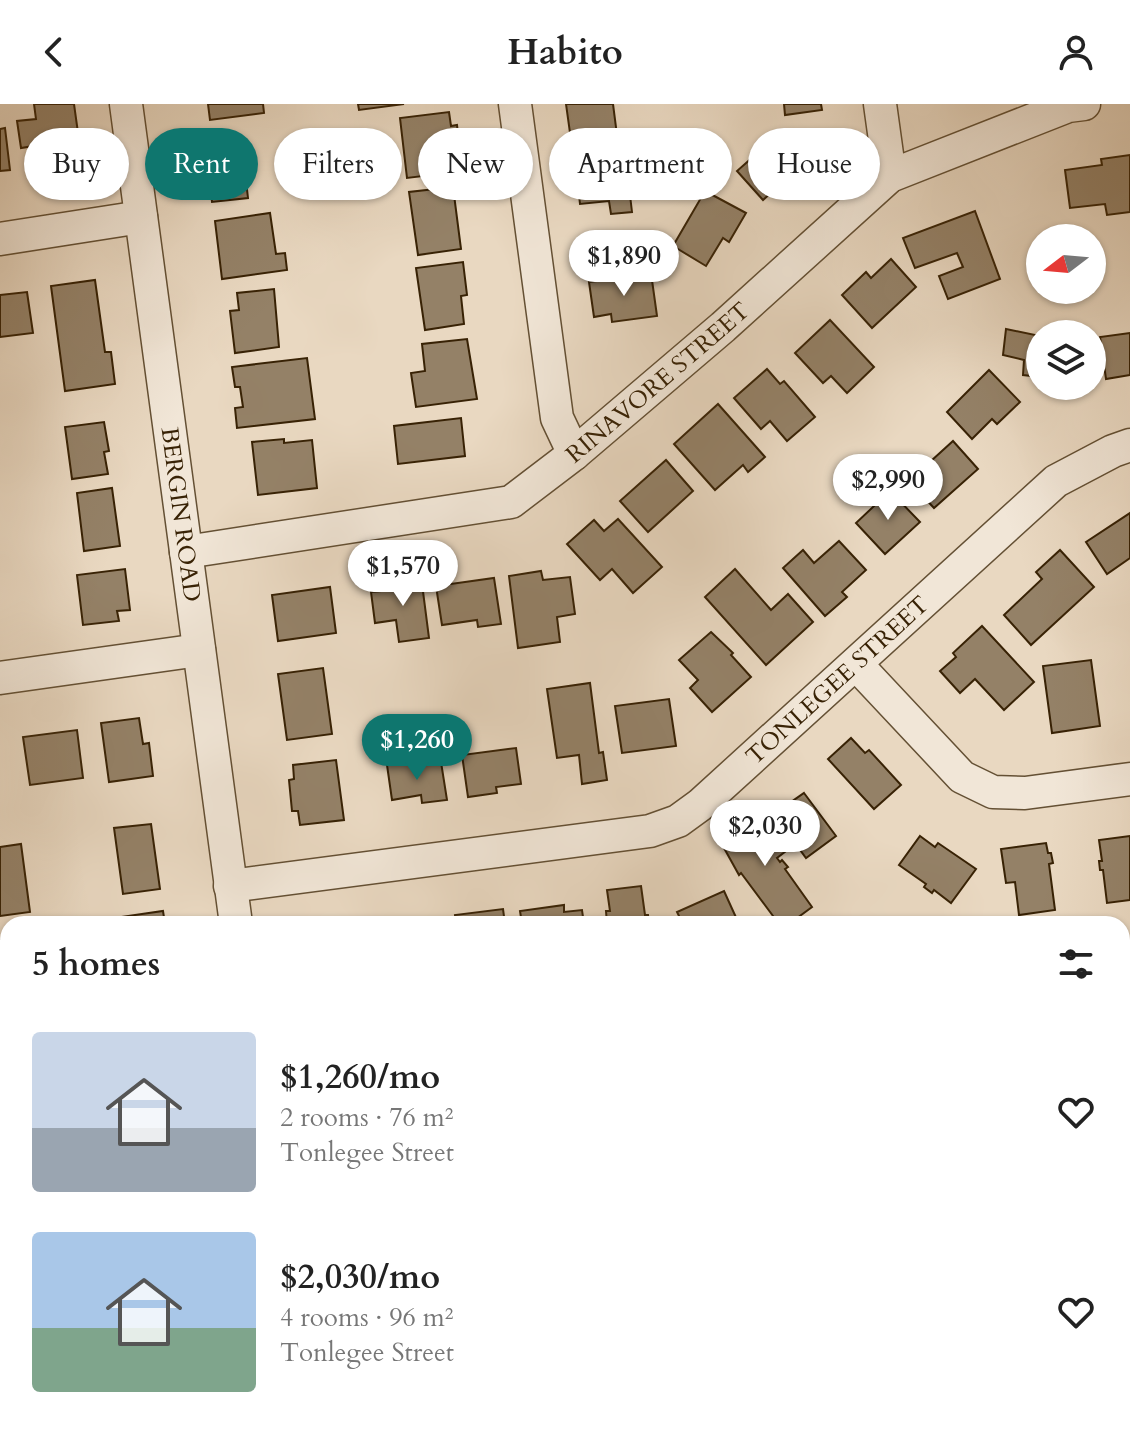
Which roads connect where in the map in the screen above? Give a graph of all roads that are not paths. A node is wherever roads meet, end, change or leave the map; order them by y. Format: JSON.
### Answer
{"nodes":[{"id":1,"x":126,"y":104,"type":"edge"},
{"id":2,"x":515,"y":104,"type":"edge"},
{"id":3,"x":880,"y":104,"type":"edge"},
{"id":4,"x":1084,"y":104,"type":"edge"},
{"id":5,"x":890,"y":176,"type":"junction"},
{"id":6,"x":141,"y":217,"type":"junction"},
{"id":7,"x":0,"y":239,"type":"edge"},
{"id":8,"x":1130,"y":445,"type":"edge"},
{"id":9,"x":574,"y":454,"type":"junction"},
{"id":10,"x":186,"y":552,"type":"junction"},
{"id":11,"x":199,"y":650,"type":"junction"},
{"id":12,"x":856,"y":664,"type":"junction"},
{"id":13,"x":0,"y":678,"type":"edge"},
{"id":14,"x":1130,"y":779,"type":"edge"},
{"id":15,"x":230,"y":886,"type":"junction"},
{"id":16,"x":235,"y":916,"type":"edge"}],
"edges":[{"from":1,"to":6,"type":"street","name":"BERGIN ROAD"},
{"from":2,"to":9,"type":"street"},
{"from":3,"to":5,"type":"street"},
{"from":4,"to":5,"type":"street","name":"RINAVORE STREET"},
{"from":5,"to":9,"type":"street","name":"RINAVORE STREET"},
{"from":6,"to":7,"type":"street"},
{"from":6,"to":10,"type":"street","name":"BERGIN ROAD"},
{"from":8,"to":12,"type":"street","name":"TONLEGEE STREET"},
{"from":9,"to":10,"type":"street","name":"RINAVORE STREET"},
{"from":10,"to":11,"type":"street","name":"BERGIN ROAD"},
{"from":11,"to":13,"type":"street"},
{"from":11,"to":15,"type":"street","name":"BERGIN ROAD"},
{"from":12,"to":14,"type":"street"},
{"from":12,"to":15,"type":"street","name":"TONLEGEE STREET"},
{"from":15,"to":16,"type":"street","name":"BERGIN ROAD"}]}
